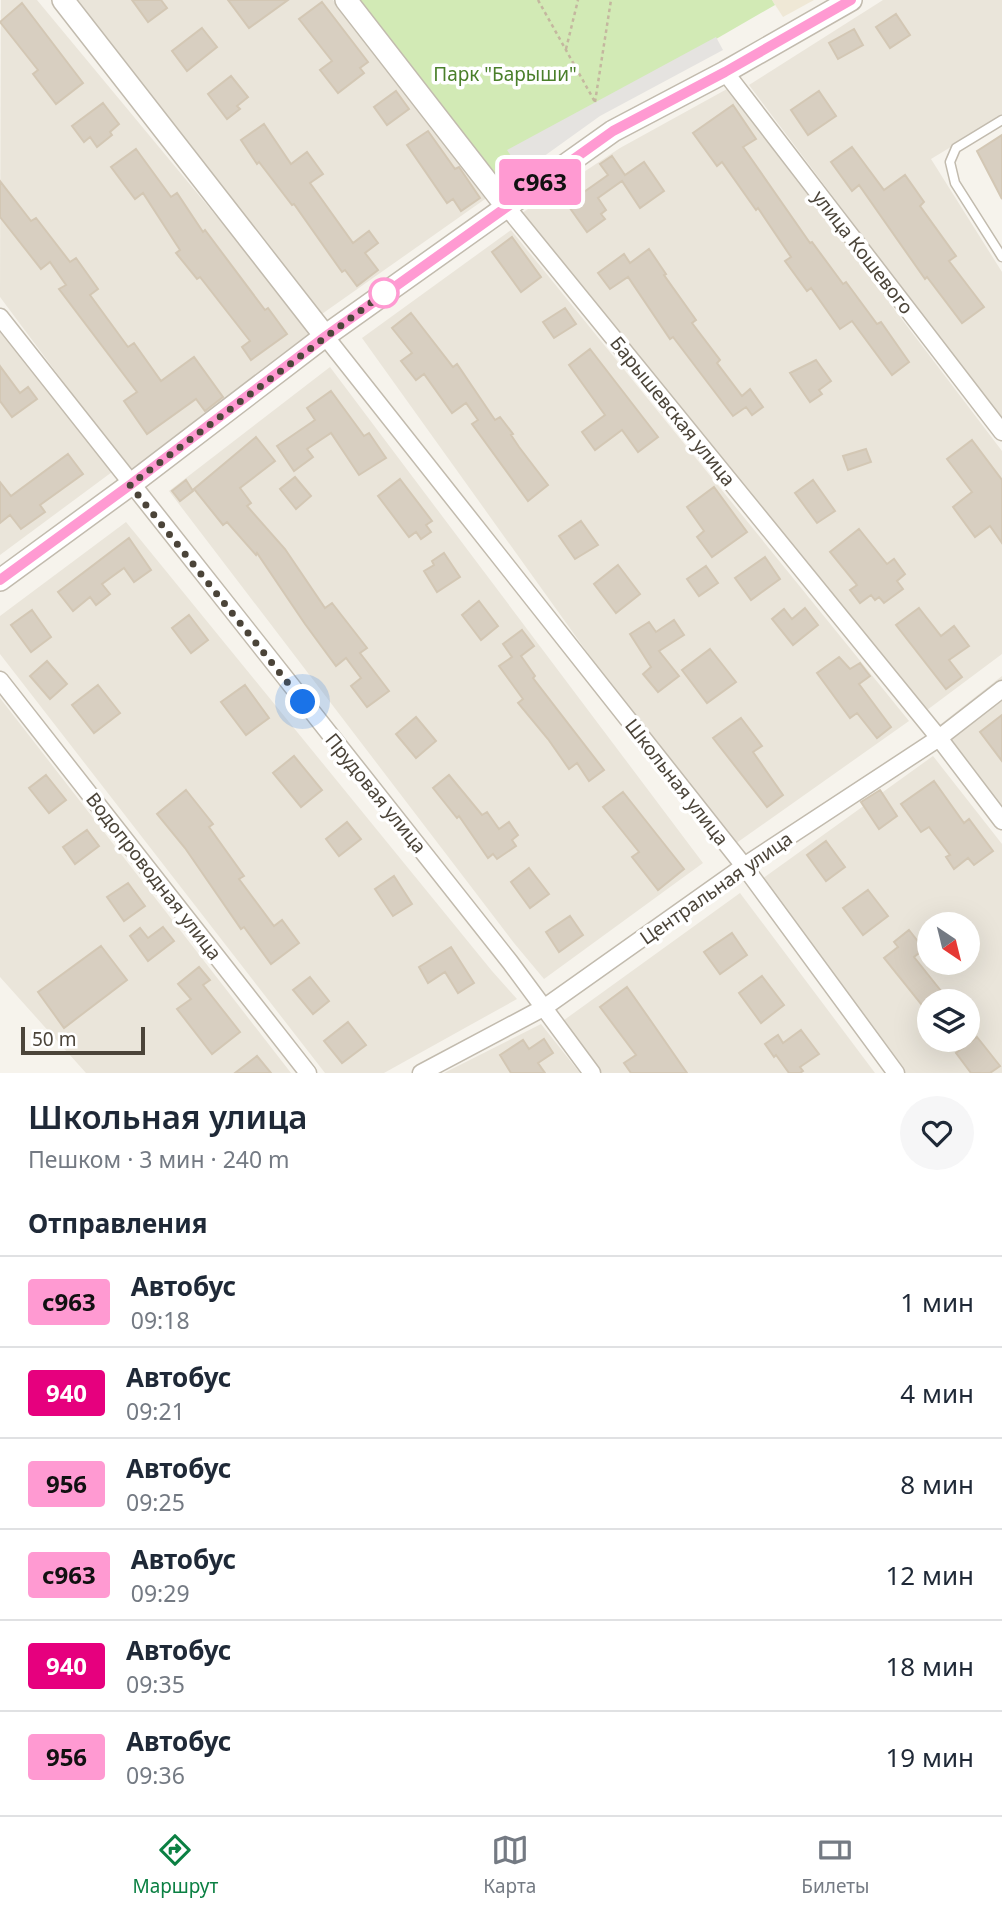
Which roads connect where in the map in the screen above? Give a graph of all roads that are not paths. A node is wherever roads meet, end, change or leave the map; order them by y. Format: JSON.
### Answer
{"nodes":[{"id":1,"x":63,"y":0,"type":"edge"},
{"id":2,"x":346,"y":0,"type":"edge"},
{"id":3,"x":851,"y":0,"type":"edge"},
{"id":4,"x":725,"y":72,"type":"junction"},
{"id":5,"x":1002,"y":120,"type":"edge"},
{"id":6,"x":506,"y":206,"type":"junction"},
{"id":7,"x":1002,"y":257,"type":"edge"},
{"id":8,"x":0,"y":317,"type":"edge"},
{"id":9,"x":326,"y":336,"type":"junction"},
{"id":10,"x":1002,"y":432,"type":"edge"},
{"id":11,"x":130,"y":485,"type":"junction"},
{"id":12,"x":0,"y":580,"type":"edge"},
{"id":13,"x":0,"y":680,"type":"edge"},
{"id":14,"x":1002,"y":689,"type":"edge"},
{"id":15,"x":939,"y":738,"type":"junction"},
{"id":16,"x":1002,"y":821,"type":"edge"},
{"id":17,"x":744,"y":866,"type":"junction"},
{"id":18,"x":545,"y":1007,"type":"junction"},
{"id":19,"x":307,"y":1073,"type":"edge"},
{"id":20,"x":421,"y":1073,"type":"edge"},
{"id":21,"x":592,"y":1073,"type":"edge"},
{"id":22,"x":896,"y":1073,"type":"edge"}],
"edges":[{"from":1,"to":9,"type":"street","name":"Школьная улица"},
{"from":2,"to":6,"type":"street","name":"Барышевская улица"},
{"from":3,"to":4,"type":"street"},
{"from":4,"to":6,"type":"street"},
{"from":4,"to":10,"type":"street","name":"улица Кошевого"},
{"from":5,"to":7,"type":"lane"},
{"from":6,"to":9,"type":"street"},
{"from":6,"to":15,"type":"street","name":"Барышевская улица"},
{"from":8,"to":11,"type":"street","name":"Прудовая улица"},
{"from":9,"to":11,"type":"street"},
{"from":9,"to":17,"type":"street","name":"Школьная улица"},
{"from":11,"to":12,"type":"street"},
{"from":11,"to":18,"type":"street","name":"Прудовая улица"},
{"from":13,"to":19,"type":"street","name":"Водопроводная улица"},
{"from":14,"to":15,"type":"street","name":"Центральная улица"},
{"from":15,"to":16,"type":"street","name":"Барышевская улица"},
{"from":15,"to":17,"type":"street","name":"Центральная улица"},
{"from":17,"to":18,"type":"street","name":"Центральная улица"},
{"from":17,"to":22,"type":"street","name":"Школьная улица"},
{"from":18,"to":20,"type":"street","name":"Центральная улица"},
{"from":18,"to":21,"type":"street","name":"Прудовая улица"}]}
